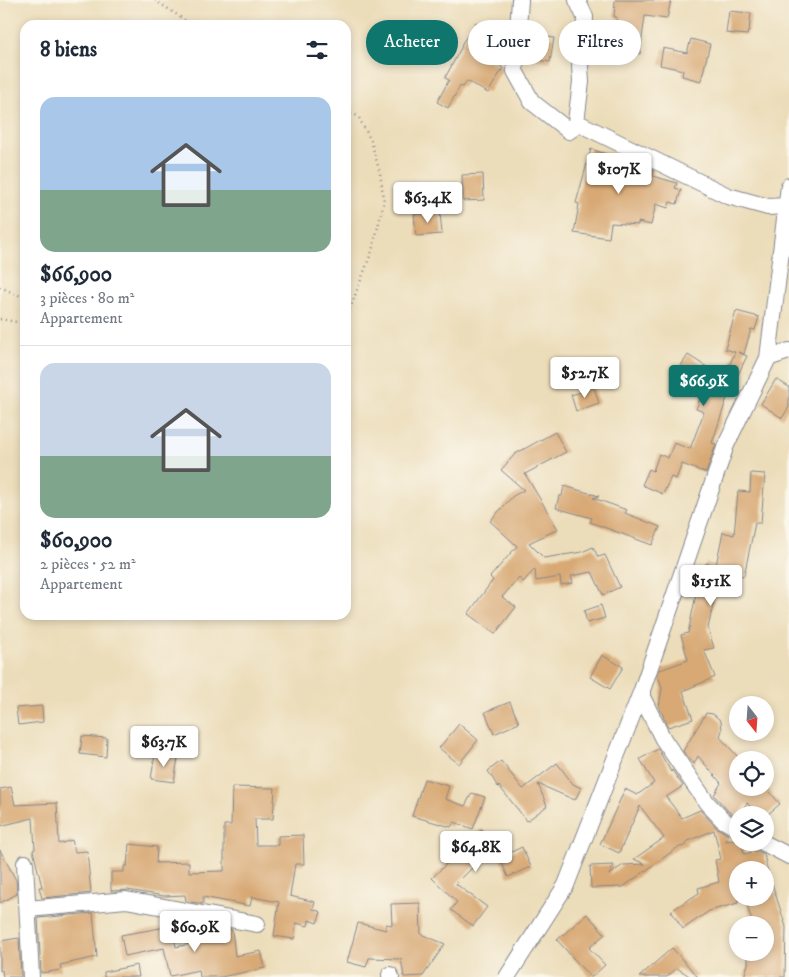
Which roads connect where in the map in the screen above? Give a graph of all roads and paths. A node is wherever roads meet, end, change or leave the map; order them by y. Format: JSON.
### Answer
{"nodes":[{"id":1,"x":155,"y":0,"type":"edge"},
{"id":2,"x":520,"y":0,"type":"edge"},
{"id":3,"x":577,"y":0,"type":"edge"},
{"id":4,"x":185,"y":20,"type":"edge"},
{"id":5,"x":351,"y":114,"type":"edge"},
{"id":6,"x":576,"y":122,"type":"junction"},
{"id":7,"x":789,"y":186,"type":"edge"},
{"id":8,"x":786,"y":206,"type":"junction"},
{"id":9,"x":0,"y":286,"type":"edge"},
{"id":10,"x":20,"y":296,"type":"edge"},
{"id":11,"x":351,"y":306,"type":"edge"},
{"id":12,"x":0,"y":319,"type":"edge"},
{"id":13,"x":20,"y":323,"type":"edge"},
{"id":14,"x":789,"y":351,"type":"edge"},
{"id":15,"x":768,"y":358,"type":"junction"},
{"id":16,"x":642,"y":690,"type":"junction"},
{"id":17,"x":729,"y":824,"type":"edge"},
{"id":18,"x":774,"y":848,"type":"edge"},
{"id":19,"x":789,"y":856,"type":"edge"},
{"id":20,"x":25,"y":862,"type":"dead end"},
{"id":21,"x":28,"y":910,"type":"junction"},
{"id":22,"x":257,"y":924,"type":"dead end"},
{"id":23,"x":31,"y":977,"type":"edge"},
{"id":24,"x":507,"y":977,"type":"edge"}],
"edges":[{"from":1,"to":4,"type":"path"},
{"from":2,"to":6,"type":"street"},
{"from":3,"to":6,"type":"street"},
{"from":5,"to":11,"type":"path"},
{"from":6,"to":8,"type":"street"},
{"from":7,"to":8,"type":"street"},
{"from":8,"to":15,"type":"street"},
{"from":9,"to":10,"type":"path"},
{"from":12,"to":13,"type":"path"},
{"from":14,"to":15,"type":"street"},
{"from":15,"to":16,"type":"street"},
{"from":16,"to":17,"type":"street"},
{"from":16,"to":24,"type":"street"},
{"from":18,"to":19,"type":"street"},
{"from":20,"to":21,"type":"street"},
{"from":21,"to":22,"type":"street"},
{"from":21,"to":23,"type":"street"}]}
